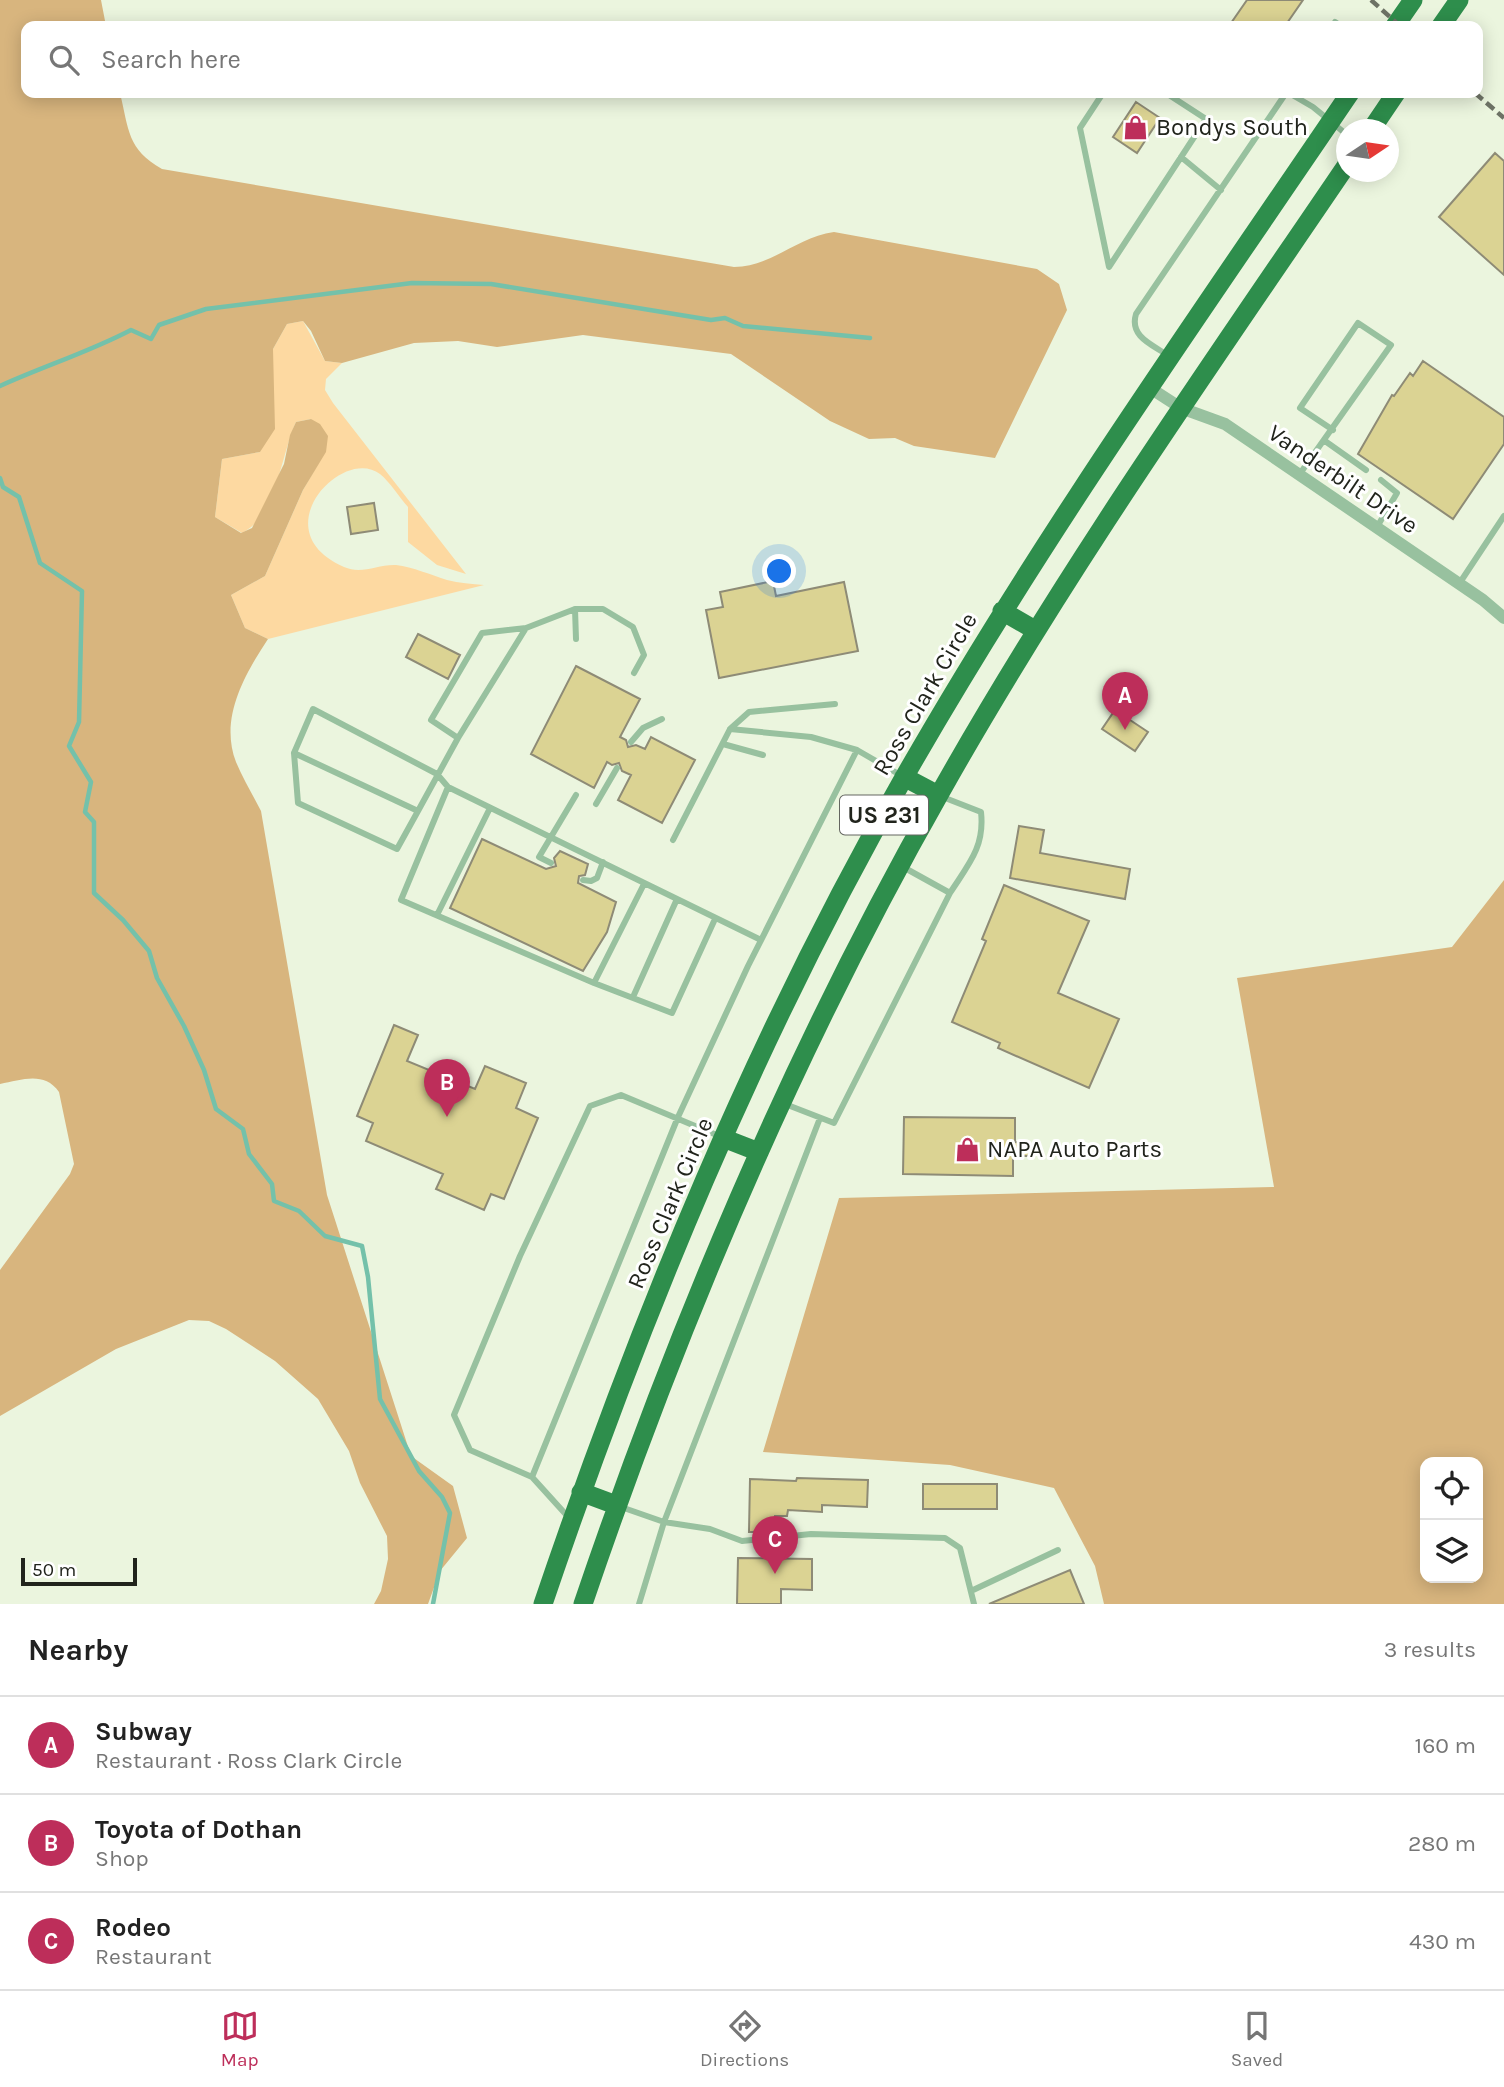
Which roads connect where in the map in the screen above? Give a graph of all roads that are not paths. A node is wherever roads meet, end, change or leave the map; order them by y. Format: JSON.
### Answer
{"nodes":[{"id":1,"x":1413,"y":0,"type":"edge"},
{"id":2,"x":1459,"y":0,"type":"edge"},
{"id":3,"x":1398,"y":21,"type":"edge"},
{"id":4,"x":1444,"y":21,"type":"edge"},
{"id":5,"x":1100,"y":98,"type":"edge"},
{"id":6,"x":1174,"y":98,"type":"edge"},
{"id":7,"x":1285,"y":98,"type":"edge"},
{"id":8,"x":1297,"y":98,"type":"edge"},
{"id":9,"x":1347,"y":98,"type":"edge"},
{"id":10,"x":1393,"y":98,"type":"edge"},
{"id":11,"x":1378,"y":119,"type":"edge"},
{"id":12,"x":1330,"y":122,"type":"junction"},
{"id":13,"x":1336,"y":126,"type":"edge"},
{"id":14,"x":1181,"y":157,"type":"junction"},
{"id":15,"x":1336,"y":181,"type":"edge"},
{"id":16,"x":1221,"y":190,"type":"junction"},
{"id":17,"x":1171,"y":357,"type":"junction"},
{"id":18,"x":1150,"y":388,"type":"junction"},
{"id":19,"x":1181,"y":408,"type":"junction"},
{"id":20,"x":1333,"y":430,"type":"junction"},
{"id":21,"x":1325,"y":441,"type":"junction"},
{"id":22,"x":1366,"y":470,"type":"dead end"},
{"id":23,"x":1299,"y":475,"type":"junction"},
{"id":24,"x":1381,"y":480,"type":"dead end"},
{"id":25,"x":1504,"y":516,"type":"edge"},
{"id":26,"x":1377,"y":527,"type":"junction"},
{"id":27,"x":1459,"y":584,"type":"junction"},
{"id":28,"x":575,"y":609,"type":"junction"},
{"id":29,"x":1002,"y":611,"type":"junction"},
{"id":30,"x":1504,"y":618,"type":"edge"},
{"id":31,"x":526,"y":628,"type":"junction"},
{"id":32,"x":1035,"y":630,"type":"junction"},
{"id":33,"x":576,"y":639,"type":"dead end"},
{"id":34,"x":634,"y":673,"type":"dead end"},
{"id":35,"x":835,"y":704,"type":"dead end"},
{"id":36,"x":662,"y":719,"type":"dead end"},
{"id":37,"x":730,"y":729,"type":"junction"},
{"id":38,"x":457,"y":738,"type":"junction"},
{"id":39,"x":631,"y":742,"type":"dead end"},
{"id":40,"x":723,"y":744,"type":"junction"},
{"id":41,"x":857,"y":750,"type":"junction"},
{"id":42,"x":295,"y":752,"type":"junction"},
{"id":43,"x":763,"y":755,"type":"dead end"},
{"id":44,"x":617,"y":768,"type":"dead end"},
{"id":45,"x":438,"y":774,"type":"junction"},
{"id":46,"x":904,"y":777,"type":"junction"},
{"id":47,"x":448,"y":787,"type":"junction"},
{"id":48,"x":576,"y":795,"type":"dead end"},
{"id":49,"x":938,"y":795,"type":"junction"},
{"id":50,"x":596,"y":804,"type":"dead end"},
{"id":51,"x":490,"y":807,"type":"junction"},
{"id":52,"x":418,"y":811,"type":"junction"},
{"id":53,"x":554,"y":837,"type":"junction"},
{"id":54,"x":673,"y":840,"type":"dead end"},
{"id":55,"x":551,"y":863,"type":"dead end"},
{"id":56,"x":603,"y":863,"type":"junction"},
{"id":57,"x":900,"y":866,"type":"junction"},
{"id":58,"x":583,"y":880,"type":"dead end"},
{"id":59,"x":644,"y":884,"type":"junction"},
{"id":60,"x":950,"y":893,"type":"junction"},
{"id":61,"x":677,"y":899,"type":"junction"},
{"id":62,"x":437,"y":915,"type":"junction"},
{"id":63,"x":715,"y":919,"type":"junction"},
{"id":64,"x":761,"y":940,"type":"junction"},
{"id":65,"x":594,"y":983,"type":"junction"},
{"id":66,"x":633,"y":996,"type":"junction"},
{"id":67,"x":782,"y":1102,"type":"junction"},
{"id":68,"x":678,"y":1117,"type":"junction"},
{"id":69,"x":821,"y":1118,"type":"junction"},
{"id":70,"x":723,"y":1138,"type":"junction"},
{"id":71,"x":759,"y":1152,"type":"junction"},
{"id":72,"x":532,"y":1476,"type":"junction"},
{"id":73,"x":581,"y":1492,"type":"junction"},
{"id":74,"x":616,"y":1505,"type":"junction"},
{"id":75,"x":571,"y":1521,"type":"junction"},
{"id":76,"x":664,"y":1522,"type":"junction"},
{"id":77,"x":1058,"y":1550,"type":"dead end"},
{"id":78,"x":971,"y":1591,"type":"junction"},
{"id":79,"x":542,"y":1604,"type":"edge"},
{"id":80,"x":583,"y":1604,"type":"edge"},
{"id":81,"x":639,"y":1604,"type":"edge"},
{"id":82,"x":974,"y":1604,"type":"edge"}],
"edges":[{"from":1,"to":3,"type":"highway"},
{"from":2,"to":4,"type":"highway"},
{"from":5,"to":14,"type":"lane"},
{"from":6,"to":14,"type":"lane"},
{"from":7,"to":16,"type":"lane"},
{"from":8,"to":12,"type":"lane"},
{"from":9,"to":12,"type":"highway","name":"Ross Clark Circle","number":"US 231"},
{"from":10,"to":11,"type":"highway"},
{"from":12,"to":13,"type":"lane"},
{"from":12,"to":17,"type":"highway","name":"Ross Clark Circle","number":"US 231"},
{"from":14,"to":16,"type":"lane"},
{"from":15,"to":19,"type":"highway","number":"US 231"},
{"from":16,"to":17,"type":"lane"},
{"from":17,"to":18,"type":"highway","name":"Ross Clark Circle","number":"US 231"},
{"from":18,"to":19,"type":"street","name":"Vanderbilt Drive"},
{"from":18,"to":29,"type":"highway","name":"Ross Clark Circle","number":"US 231"},
{"from":19,"to":23,"type":"street","name":"Vanderbilt Drive"},
{"from":19,"to":32,"type":"highway","number":"US 231"},
{"from":20,"to":20,"type":"lane"},
{"from":20,"to":21,"type":"lane"},
{"from":21,"to":22,"type":"lane"},
{"from":21,"to":23,"type":"lane"},
{"from":23,"to":26,"type":"street","name":"Vanderbilt Drive"},
{"from":24,"to":26,"type":"lane"},
{"from":25,"to":27,"type":"lane"},
{"from":26,"to":27,"type":"street","name":"Vanderbilt Drive"},
{"from":27,"to":30,"type":"street","name":"Vanderbilt Drive"},
{"from":28,"to":31,"type":"lane"},
{"from":28,"to":33,"type":"lane"},
{"from":28,"to":34,"type":"lane"},
{"from":29,"to":32,"type":"highway"},
{"from":29,"to":46,"type":"highway","name":"Ross Clark Circle","number":"US 231"},
{"from":31,"to":38,"type":"lane"},
{"from":31,"to":38,"type":"lane"},
{"from":32,"to":49,"type":"highway","number":"US 231"},
{"from":35,"to":37,"type":"lane"},
{"from":36,"to":39,"type":"lane"},
{"from":37,"to":40,"type":"lane"},
{"from":37,"to":41,"type":"lane"},
{"from":38,"to":45,"type":"lane"},
{"from":40,"to":43,"type":"lane"},
{"from":40,"to":54,"type":"lane"},
{"from":41,"to":46,"type":"lane"},
{"from":41,"to":64,"type":"lane"},
{"from":42,"to":45,"type":"lane"},
{"from":42,"to":52,"type":"lane"},
{"from":42,"to":52,"type":"lane"},
{"from":44,"to":50,"type":"lane"},
{"from":45,"to":47,"type":"lane"},
{"from":45,"to":52,"type":"lane"},
{"from":46,"to":49,"type":"highway"},
{"from":46,"to":70,"type":"highway","name":"Ross Clark Circle","number":"US 231"},
{"from":47,"to":51,"type":"lane"},
{"from":47,"to":62,"type":"lane"},
{"from":48,"to":53,"type":"lane"},
{"from":49,"to":57,"type":"highway","number":"US 231"},
{"from":49,"to":60,"type":"lane"},
{"from":51,"to":53,"type":"lane"},
{"from":51,"to":62,"type":"lane"},
{"from":53,"to":55,"type":"lane"},
{"from":53,"to":56,"type":"lane"},
{"from":56,"to":58,"type":"lane"},
{"from":56,"to":59,"type":"lane"},
{"from":57,"to":60,"type":"lane"},
{"from":57,"to":67,"type":"highway","number":"US 231"},
{"from":59,"to":61,"type":"lane"},
{"from":59,"to":65,"type":"lane"},
{"from":60,"to":69,"type":"lane"},
{"from":61,"to":63,"type":"lane"},
{"from":61,"to":66,"type":"lane"},
{"from":62,"to":65,"type":"lane"},
{"from":63,"to":64,"type":"lane"},
{"from":63,"to":66,"type":"lane"},
{"from":64,"to":68,"type":"lane"},
{"from":65,"to":66,"type":"lane"},
{"from":67,"to":69,"type":"lane"},
{"from":67,"to":71,"type":"highway","number":"US 231"},
{"from":68,"to":70,"type":"lane"},
{"from":68,"to":72,"type":"lane"},
{"from":68,"to":72,"type":"lane"},
{"from":69,"to":76,"type":"lane"},
{"from":70,"to":71,"type":"highway"},
{"from":70,"to":73,"type":"highway","name":"Ross Clark Circle","number":"US 231"},
{"from":71,"to":74,"type":"highway","number":"US 231"},
{"from":72,"to":75,"type":"lane"},
{"from":73,"to":74,"type":"highway"},
{"from":73,"to":75,"type":"highway","name":"Ross Clark Circle","number":"US 231"},
{"from":74,"to":76,"type":"lane"},
{"from":74,"to":80,"type":"highway","number":"US 231"},
{"from":75,"to":79,"type":"highway","name":"Ross Clark Circle","number":"US 231"},
{"from":76,"to":78,"type":"lane"},
{"from":76,"to":81,"type":"lane"},
{"from":77,"to":78,"type":"lane"},
{"from":78,"to":82,"type":"lane"}]}
